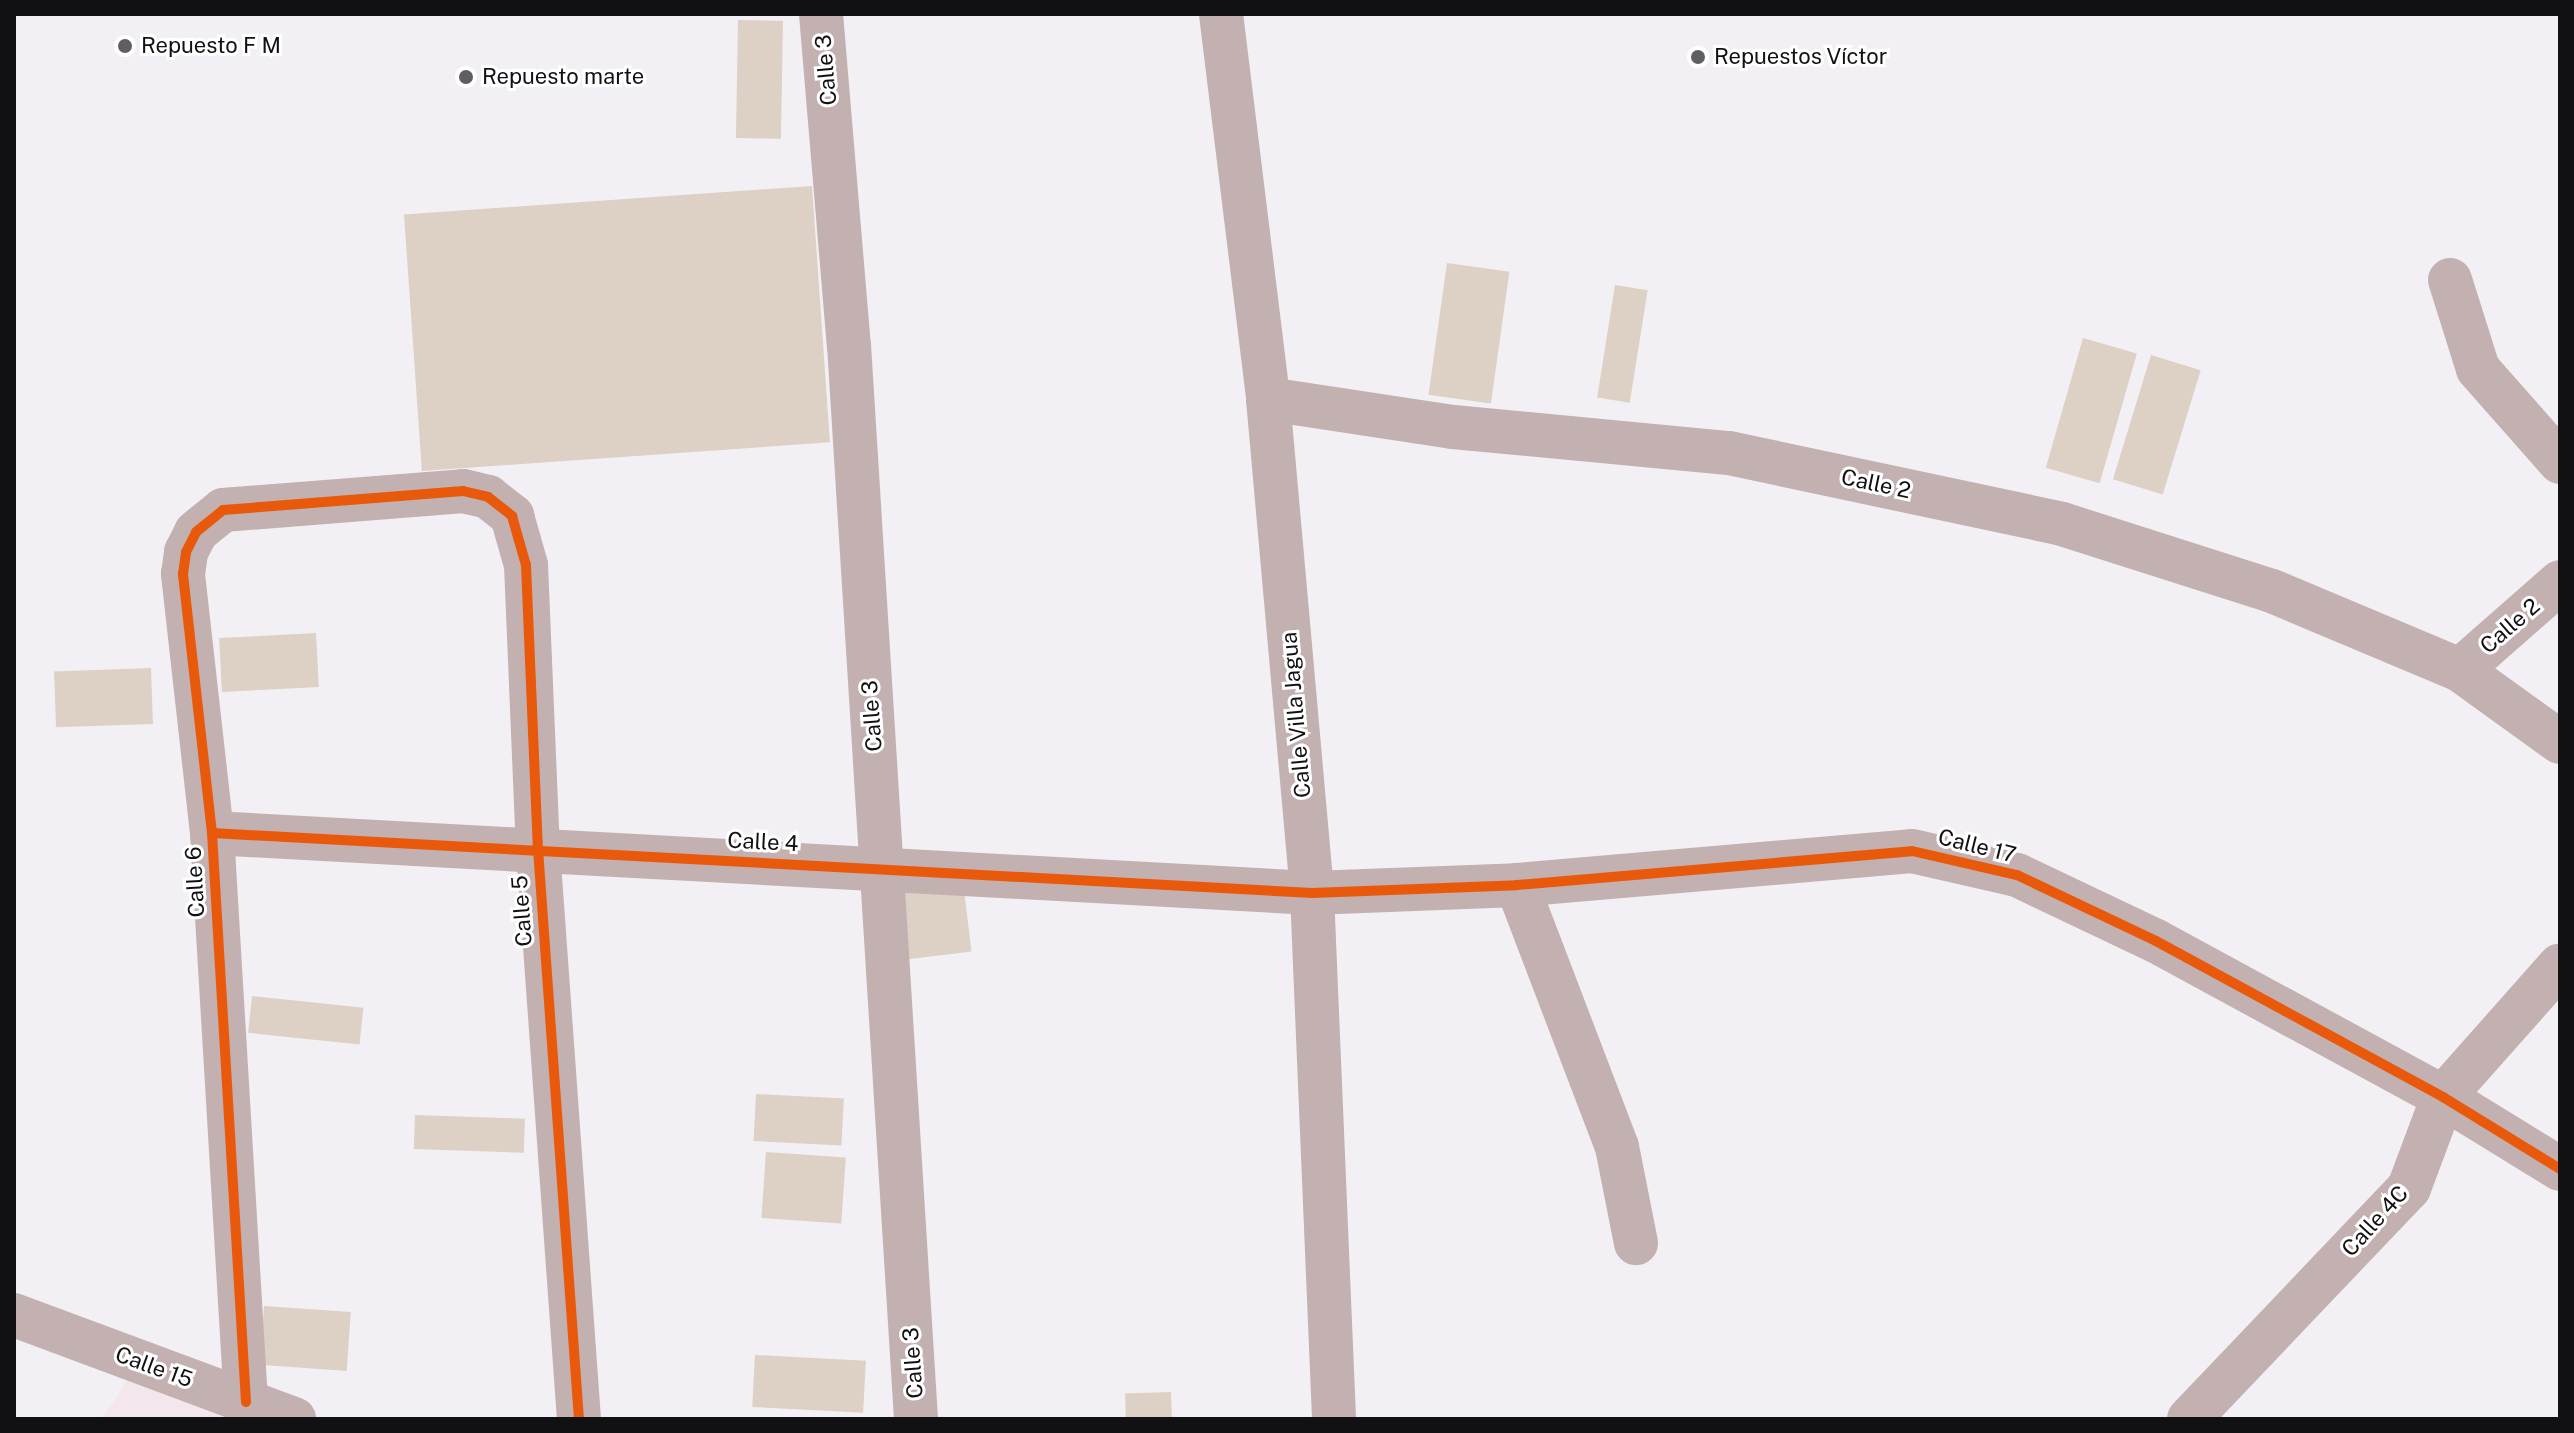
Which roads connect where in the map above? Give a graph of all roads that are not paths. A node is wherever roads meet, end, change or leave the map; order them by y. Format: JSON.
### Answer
{"nodes":[{"id":1,"x":821,"y":14,"type":"edge"},
{"id":2,"x":1221,"y":14,"type":"edge"},
{"id":3,"x":2450,"y":280,"type":"dead end"},
{"id":4,"x":1268,"y":399,"type":"junction"},
{"id":5,"x":2560,"y":462,"type":"edge"},
{"id":6,"x":357,"y":500,"type":"joint"},
{"id":7,"x":2560,"y":582,"type":"edge"},
{"id":8,"x":2460,"y":670,"type":"junction"},
{"id":9,"x":2560,"y":742,"type":"edge"},
{"id":10,"x":212,"y":833,"type":"junction"},
{"id":11,"x":538,"y":849,"type":"junction"},
{"id":12,"x":882,"y":869,"type":"junction"},
{"id":13,"x":1517,"y":885,"type":"junction"},
{"id":14,"x":1312,"y":893,"type":"junction"},
{"id":15,"x":2560,"y":965,"type":"edge"},
{"id":16,"x":2443,"y":1097,"type":"junction"},
{"id":17,"x":2560,"y":1169,"type":"edge"},
{"id":18,"x":1636,"y":1243,"type":"dead end"},
{"id":19,"x":14,"y":1315,"type":"edge"},
{"id":20,"x":246,"y":1402,"type":"junction"},
{"id":21,"x":294,"y":1419,"type":"edge"},
{"id":22,"x":579,"y":1419,"type":"edge"},
{"id":23,"x":916,"y":1419,"type":"edge"},
{"id":24,"x":1334,"y":1419,"type":"edge"},
{"id":25,"x":2189,"y":1419,"type":"edge"}],
"edges":[{"from":1,"to":12,"type":"street","name":"Calle 3"},
{"from":2,"to":4,"type":"street","name":"Calle Villa Jagua"},
{"from":3,"to":5,"type":"street"},
{"from":4,"to":8,"type":"street","name":"Calle 2"},
{"from":4,"to":14,"type":"street","name":"Calle Villa Jagua"},
{"from":6,"to":10,"type":"street","name":"Calle 6"},
{"from":6,"to":11,"type":"street","name":"Calle 5"},
{"from":7,"to":8,"type":"street","name":"Calle 2"},
{"from":8,"to":9,"type":"street","name":"Calle 2"},
{"from":10,"to":11,"type":"street","name":"Calle 4"},
{"from":10,"to":20,"type":"street","name":"Calle 6"},
{"from":11,"to":12,"type":"street","name":"Calle 4"},
{"from":11,"to":22,"type":"street","name":"Calle 5"},
{"from":12,"to":14,"type":"street","name":"Calle 4"},
{"from":12,"to":23,"type":"street","name":"Calle 3"},
{"from":13,"to":14,"type":"street","name":"Calle 17"},
{"from":13,"to":16,"type":"street","name":"Calle 17"},
{"from":13,"to":18,"type":"street"},
{"from":14,"to":24,"type":"street","name":"Calle Villa Jagua"},
{"from":15,"to":16,"type":"street","name":"Calle 4C"},
{"from":16,"to":17,"type":"street","name":"Calle 17"},
{"from":16,"to":25,"type":"street","name":"Calle 4C"},
{"from":19,"to":20,"type":"street","name":"Calle 15"},
{"from":20,"to":21,"type":"street","name":"Calle 15"}]}
